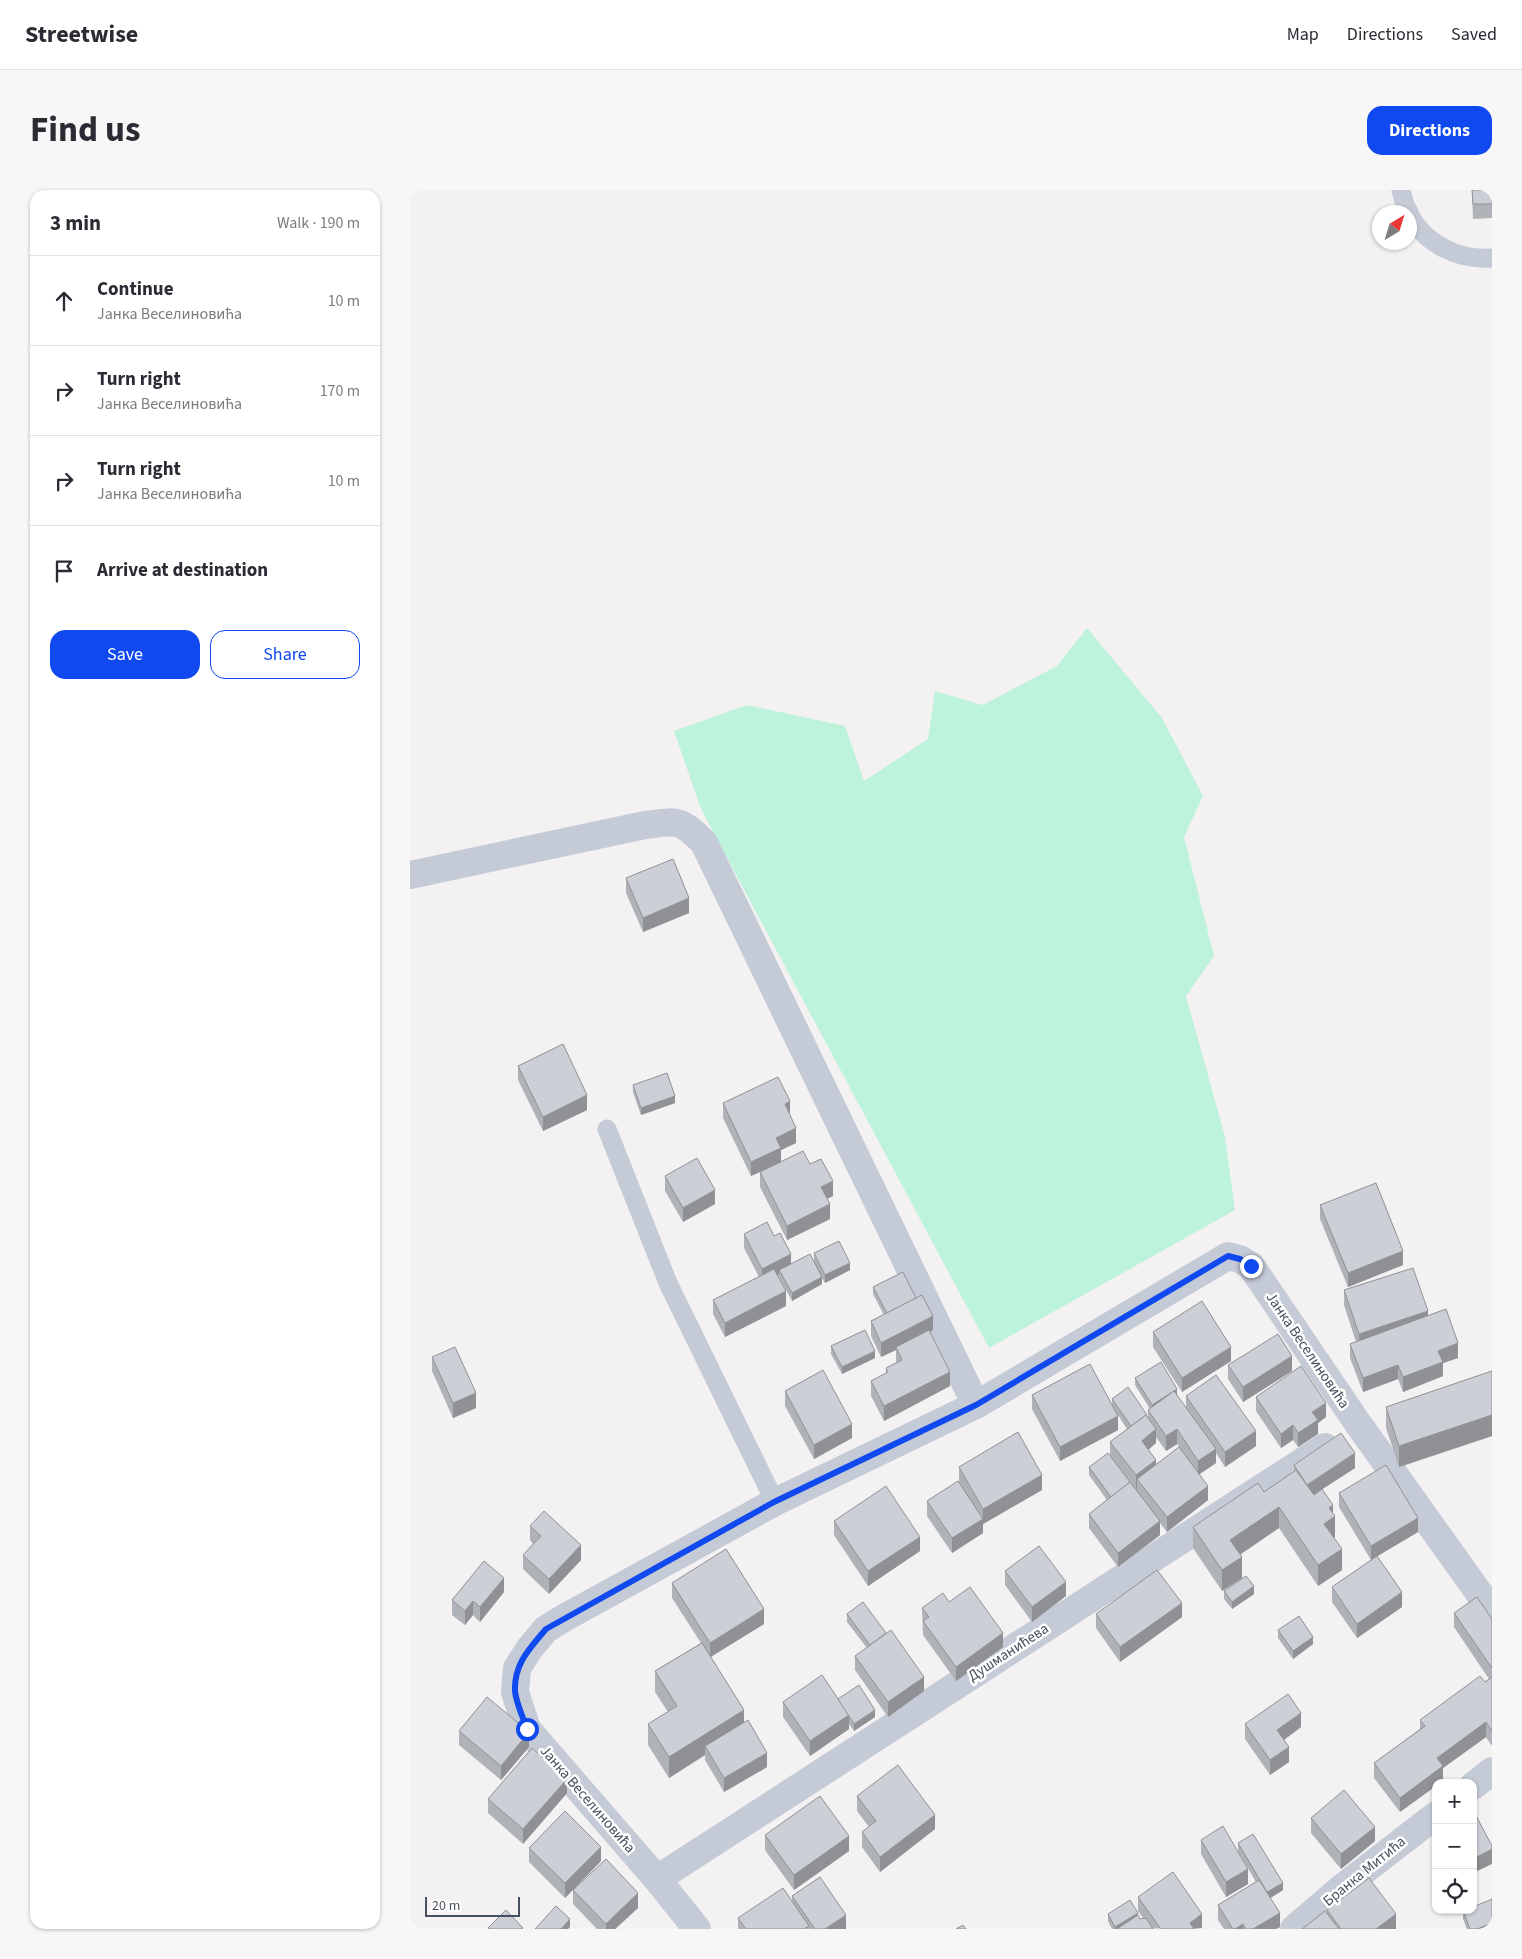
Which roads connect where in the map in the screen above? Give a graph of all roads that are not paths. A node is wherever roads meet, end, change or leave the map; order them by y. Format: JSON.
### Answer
{"nodes":[{"id":1,"x":1402,"y":190,"type":"edge"},
{"id":2,"x":1405,"y":205,"type":"edge"},
{"id":3,"x":1417,"y":225,"type":"edge"},
{"id":4,"x":1492,"y":258,"type":"edge"},
{"id":5,"x":410,"y":875,"type":"edge"},
{"id":6,"x":607,"y":1129,"type":"dead end"},
{"id":7,"x":976,"y":1405,"type":"junction"},
{"id":8,"x":1359,"y":1425,"type":"junction"},
{"id":9,"x":774,"y":1502,"type":"junction"},
{"id":10,"x":1492,"y":1611,"type":"edge"},
{"id":11,"x":1492,"y":1771,"type":"edge"},
{"id":12,"x":1477,"y":1783,"type":"edge"},
{"id":13,"x":1432,"y":1818,"type":"edge"},
{"id":14,"x":657,"y":1879,"type":"junction"},
{"id":15,"x":697,"y":1929,"type":"edge"},
{"id":16,"x":1294,"y":1929,"type":"edge"}],
"edges":[{"from":1,"to":2,"type":"lane"},
{"from":3,"to":4,"type":"lane"},
{"from":5,"to":7,"type":"street"},
{"from":6,"to":9,"type":"lane"},
{"from":7,"to":8,"type":"street","name":"Јанка Веселиновића"},
{"from":7,"to":9,"type":"street","name":"Јанка Веселиновића"},
{"from":8,"to":10,"type":"street","name":"Јанка Веселиновића"},
{"from":8,"to":14,"type":"street","name":"Душманићева"},
{"from":9,"to":14,"type":"street","name":"Јанка Веселиновића"},
{"from":11,"to":12,"type":"street"},
{"from":13,"to":16,"type":"street","name":"Бранка Митића"},
{"from":14,"to":15,"type":"street","name":"Јанка Веселиновића"}]}
